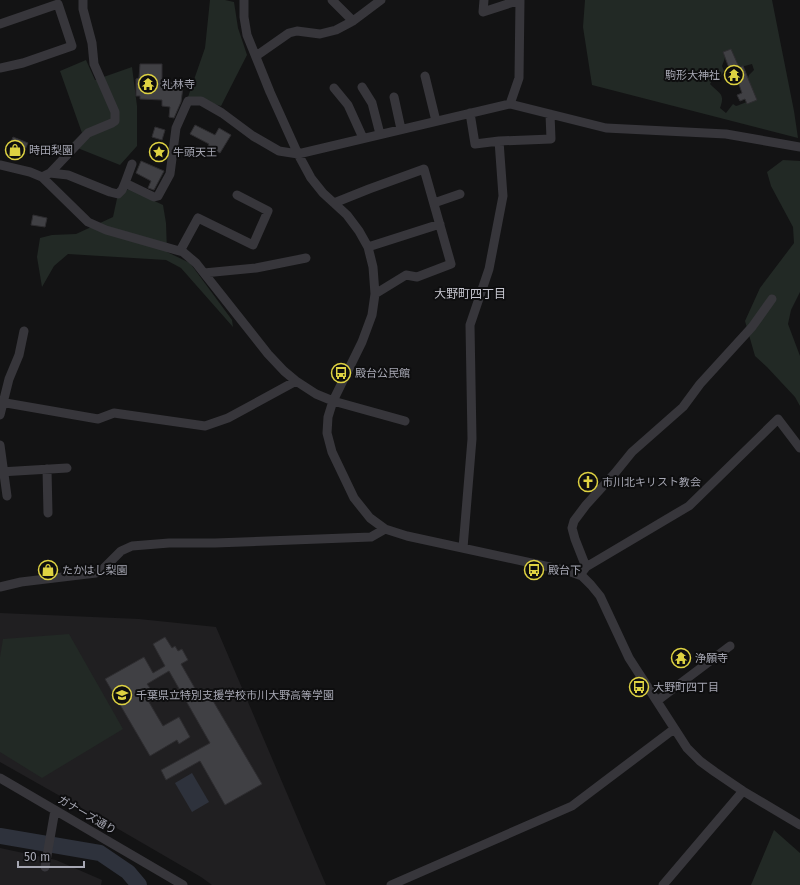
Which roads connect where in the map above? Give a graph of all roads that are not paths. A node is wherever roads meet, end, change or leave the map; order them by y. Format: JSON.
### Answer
{"nodes":[{"id":1,"x":83,"y":0,"type":"edge"},
{"id":2,"x":244,"y":0,"type":"edge"},
{"id":3,"x":332,"y":0,"type":"edge"},
{"id":4,"x":381,"y":0,"type":"edge"},
{"id":5,"x":484,"y":0,"type":"edge"},
{"id":6,"x":520,"y":0,"type":"edge"},
{"id":7,"x":353,"y":21,"type":"junction"},
{"id":8,"x":0,"y":24,"type":"edge"},
{"id":9,"x":256,"y":56,"type":"junction"},
{"id":10,"x":0,"y":68,"type":"edge"},
{"id":11,"x":425,"y":76,"type":"dead end"},
{"id":12,"x":362,"y":87,"type":"dead end"},
{"id":13,"x":334,"y":88,"type":"dead end"},
{"id":14,"x":394,"y":97,"type":"dead end"},
{"id":15,"x":510,"y":104,"type":"junction"},
{"id":16,"x":470,"y":113,"type":"junction"},
{"id":17,"x":550,"y":114,"type":"junction"},
{"id":18,"x":436,"y":121,"type":"junction"},
{"id":19,"x":401,"y":129,"type":"junction"},
{"id":20,"x":380,"y":134,"type":"junction"},
{"id":21,"x":363,"y":138,"type":"junction"},
{"id":22,"x":499,"y":141,"type":"junction"},
{"id":23,"x":800,"y":147,"type":"edge"},
{"id":24,"x":298,"y":154,"type":"junction"},
{"id":25,"x":132,"y":164,"type":"dead end"},
{"id":26,"x":0,"y":165,"type":"edge"},
{"id":27,"x":46,"y":175,"type":"junction"},
{"id":28,"x":125,"y":183,"type":"junction"},
{"id":29,"x":460,"y":194,"type":"dead end"},
{"id":30,"x":237,"y":195,"type":"dead end"},
{"id":31,"x":334,"y":203,"type":"junction"},
{"id":32,"x":434,"y":203,"type":"junction"},
{"id":33,"x":440,"y":224,"type":"junction"},
{"id":34,"x":368,"y":247,"type":"junction"},
{"id":35,"x":180,"y":251,"type":"junction"},
{"id":36,"x":306,"y":258,"type":"dead end"},
{"id":37,"x":204,"y":273,"type":"junction"},
{"id":38,"x":375,"y":294,"type":"junction"},
{"id":39,"x":772,"y":298,"type":"dead end"},
{"id":40,"x":24,"y":331,"type":"dead end"},
{"id":41,"x":296,"y":382,"type":"junction"},
{"id":42,"x":333,"y":401,"type":"junction"},
{"id":43,"x":1,"y":402,"type":"edge"},
{"id":44,"x":0,"y":415,"type":"edge"},
{"id":45,"x":405,"y":421,"type":"dead end"},
{"id":46,"x":0,"y":445,"type":"edge"},
{"id":47,"x":800,"y":448,"type":"edge"},
{"id":48,"x":67,"y":468,"type":"dead end"},
{"id":49,"x":47,"y":469,"type":"junction"},
{"id":50,"x":2,"y":472,"type":"edge"},
{"id":51,"x":7,"y":496,"type":"dead end"},
{"id":52,"x":48,"y":513,"type":"dead end"},
{"id":53,"x":385,"y":529,"type":"junction"},
{"id":54,"x":463,"y":548,"type":"junction"},
{"id":55,"x":586,"y":567,"type":"junction"},
{"id":56,"x":580,"y":576,"type":"junction"},
{"id":57,"x":0,"y":587,"type":"edge"},
{"id":58,"x":730,"y":646,"type":"dead end"},
{"id":59,"x":656,"y":702,"type":"junction"},
{"id":60,"x":674,"y":729,"type":"junction"},
{"id":61,"x":0,"y":778,"type":"edge"},
{"id":62,"x":743,"y":791,"type":"junction"},
{"id":63,"x":55,"y":810,"type":"junction"},
{"id":64,"x":800,"y":825,"type":"edge"},
{"id":65,"x":45,"y":867,"type":"dead end"},
{"id":66,"x":184,"y":885,"type":"edge"},
{"id":67,"x":391,"y":885,"type":"edge"},
{"id":68,"x":663,"y":885,"type":"edge"}],
"edges":[{"from":1,"to":27,"type":"street"},
{"from":2,"to":9,"type":"street"},
{"from":3,"to":7,"type":"street"},
{"from":4,"to":7,"type":"street"},
{"from":5,"to":6,"type":"street"},
{"from":6,"to":15,"type":"street"},
{"from":7,"to":9,"type":"street"},
{"from":8,"to":10,"type":"street"},
{"from":9,"to":24,"type":"street"},
{"from":11,"to":18,"type":"street"},
{"from":12,"to":20,"type":"street"},
{"from":13,"to":21,"type":"street"},
{"from":14,"to":19,"type":"street"},
{"from":15,"to":16,"type":"street"},
{"from":15,"to":17,"type":"street"},
{"from":16,"to":18,"type":"street"},
{"from":16,"to":22,"type":"street"},
{"from":17,"to":22,"type":"street"},
{"from":17,"to":23,"type":"street"},
{"from":18,"to":19,"type":"street"},
{"from":19,"to":20,"type":"street"},
{"from":20,"to":21,"type":"street"},
{"from":21,"to":24,"type":"street"},
{"from":22,"to":54,"type":"street"},
{"from":24,"to":28,"type":"street"},
{"from":24,"to":31,"type":"street"},
{"from":25,"to":28,"type":"street"},
{"from":26,"to":27,"type":"street"},
{"from":27,"to":28,"type":"street"},
{"from":27,"to":35,"type":"street"},
{"from":29,"to":32,"type":"street"},
{"from":30,"to":35,"type":"street"},
{"from":31,"to":32,"type":"street"},
{"from":31,"to":34,"type":"street"},
{"from":32,"to":33,"type":"street"},
{"from":33,"to":34,"type":"street"},
{"from":33,"to":38,"type":"street"},
{"from":34,"to":38,"type":"street"},
{"from":35,"to":37,"type":"street"},
{"from":36,"to":37,"type":"street"},
{"from":37,"to":41,"type":"street"},
{"from":38,"to":42,"type":"street"},
{"from":39,"to":55,"type":"street"},
{"from":40,"to":43,"type":"street"},
{"from":41,"to":42,"type":"street"},
{"from":41,"to":43,"type":"street"},
{"from":42,"to":45,"type":"street"},
{"from":42,"to":53,"type":"street"},
{"from":43,"to":44,"type":"street"},
{"from":46,"to":50,"type":"street"},
{"from":47,"to":55,"type":"street"},
{"from":48,"to":49,"type":"street"},
{"from":49,"to":50,"type":"street"},
{"from":49,"to":52,"type":"street"},
{"from":50,"to":51,"type":"street"},
{"from":53,"to":54,"type":"street"},
{"from":53,"to":57,"type":"street"},
{"from":54,"to":56,"type":"street"},
{"from":55,"to":56,"type":"street"},
{"from":56,"to":59,"type":"street"},
{"from":58,"to":59,"type":"street"},
{"from":59,"to":60,"type":"street"},
{"from":60,"to":62,"type":"street"},
{"from":60,"to":67,"type":"street"},
{"from":61,"to":63,"type":"street","name":"ガナーズ通り"},
{"from":62,"to":64,"type":"street"},
{"from":62,"to":68,"type":"street"},
{"from":63,"to":65,"type":"street"},
{"from":63,"to":66,"type":"street","name":"ガナーズ通り"}]}
